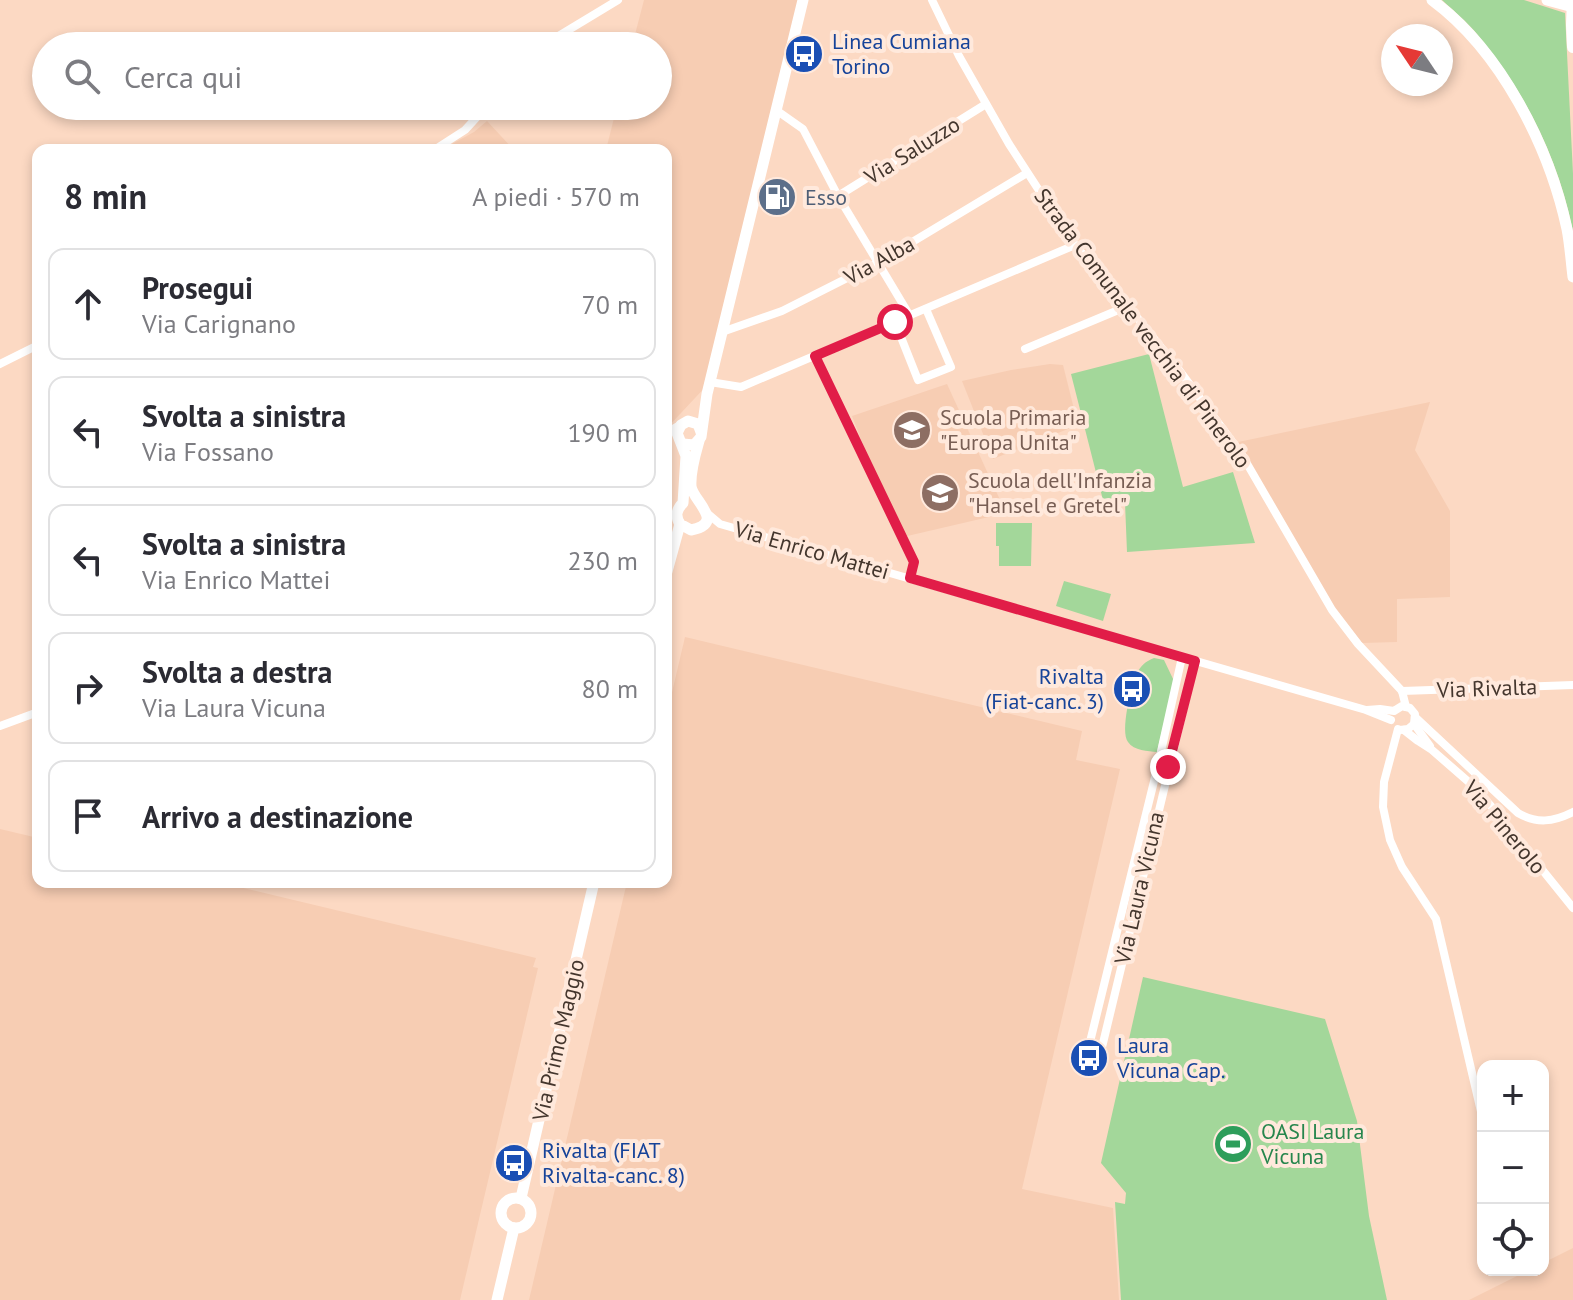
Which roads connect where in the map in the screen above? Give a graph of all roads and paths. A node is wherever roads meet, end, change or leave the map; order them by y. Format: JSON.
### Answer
{"nodes":[{"id":1,"x":618,"y":0,"type":"edge"},
{"id":2,"x":803,"y":0,"type":"edge"},
{"id":3,"x":932,"y":0,"type":"edge"},
{"id":4,"x":1432,"y":0,"type":"edge"},
{"id":5,"x":1547,"y":0,"type":"edge"},
{"id":6,"x":1573,"y":0,"type":"edge"},
{"id":7,"x":1573,"y":7,"type":"edge"},
{"id":8,"x":565,"y":32,"type":"edge"},
{"id":9,"x":1573,"y":47,"type":"edge"},
{"id":10,"x":986,"y":104,"type":"junction"},
{"id":11,"x":776,"y":110,"type":"junction"},
{"id":12,"x":474,"y":120,"type":"edge"},
{"id":13,"x":443,"y":144,"type":"edge"},
{"id":14,"x":1027,"y":173,"type":"junction"},
{"id":15,"x":838,"y":196,"type":"junction"},
{"id":16,"x":1075,"y":245,"type":"junction"},
{"id":17,"x":879,"y":262,"type":"junction"},
{"id":18,"x":1573,"y":277,"type":"edge"},
{"id":19,"x":1128,"y":306,"type":"junction"},
{"id":20,"x":926,"y":309,"type":"junction"},
{"id":21,"x":910,"y":316,"type":"junction"},
{"id":22,"x":895,"y":322,"type":"junction"},
{"id":23,"x":722,"y":332,"type":"junction"},
{"id":24,"x":32,"y":348,"type":"edge"},
{"id":25,"x":1025,"y":349,"type":"dead end"},
{"id":26,"x":815,"y":356,"type":"junction"},
{"id":27,"x":0,"y":364,"type":"edge"},
{"id":28,"x":708,"y":388,"type":"junction"},
{"id":29,"x":684,"y":423,"type":"junction"},
{"id":30,"x":672,"y":432,"type":"edge"},
{"id":31,"x":700,"y":437,"type":"junction"},
{"id":32,"x":672,"y":439,"type":"edge"},
{"id":33,"x":683,"y":444,"type":"junction"},
{"id":34,"x":698,"y":501,"type":"junction"},
{"id":35,"x":683,"y":503,"type":"junction"},
{"id":36,"x":707,"y":513,"type":"junction"},
{"id":37,"x":720,"y":524,"type":"junction"},
{"id":38,"x":691,"y":527,"type":"junction"},
{"id":39,"x":672,"y":554,"type":"edge"},
{"id":40,"x":910,"y":578,"type":"junction"},
{"id":41,"x":1182,"y":657,"type":"junction"},
{"id":42,"x":1195,"y":661,"type":"junction"},
{"id":43,"x":1573,"y":685,"type":"edge"},
{"id":44,"x":1399,"y":688,"type":"junction"},
{"id":45,"x":1398,"y":711,"type":"junction"},
{"id":46,"x":32,"y":714,"type":"edge"},
{"id":47,"x":1414,"y":721,"type":"junction"},
{"id":48,"x":0,"y":726,"type":"edge"},
{"id":49,"x":1401,"y":730,"type":"junction"},
{"id":50,"x":1432,"y":750,"type":"junction"},
{"id":51,"x":1573,"y":812,"type":"edge"},
{"id":52,"x":593,"y":888,"type":"edge"},
{"id":53,"x":1573,"y":908,"type":"edge"},
{"id":54,"x":1088,"y":1050,"type":"dead end"},
{"id":55,"x":1097,"y":1068,"type":"dead end"},
{"id":56,"x":1477,"y":1094,"type":"edge"},
{"id":57,"x":521,"y":1198,"type":"junction"},
{"id":58,"x":514,"y":1228,"type":"junction"},
{"id":59,"x":497,"y":1300,"type":"edge"}],
"edges":[{"from":1,"to":8,"type":"street"},
{"from":2,"to":11,"type":"main road"},
{"from":3,"to":10,"type":"street","name":"Strada Comunale vecchia di Pinerolo"},
{"from":4,"to":18,"type":"main road"},
{"from":5,"to":7,"type":"main road"},
{"from":6,"to":9,"type":"main road"},
{"from":10,"to":14,"type":"street","name":"Strada Comunale vecchia di Pinerolo"},
{"from":10,"to":15,"type":"street","name":"Via Saluzzo"},
{"from":11,"to":15,"type":"street"},
{"from":11,"to":23,"type":"main road"},
{"from":12,"to":13,"type":"street"},
{"from":14,"to":16,"type":"street","name":"Strada Comunale vecchia di Pinerolo"},
{"from":14,"to":17,"type":"street","name":"Via Alba"},
{"from":15,"to":17,"type":"street"},
{"from":16,"to":19,"type":"street","name":"Strada Comunale vecchia di Pinerolo"},
{"from":16,"to":20,"type":"street"},
{"from":17,"to":21,"type":"street"},
{"from":17,"to":23,"type":"street","name":"Via Alba"},
{"from":19,"to":25,"type":"street"},
{"from":19,"to":44,"type":"street","name":"Strada Comunale vecchia di Pinerolo"},
{"from":20,"to":21,"type":"street"},
{"from":20,"to":22,"type":"street"},
{"from":21,"to":22,"type":"street"},
{"from":22,"to":26,"type":"street"},
{"from":23,"to":28,"type":"main road"},
{"from":24,"to":27,"type":"street"},
{"from":26,"to":28,"type":"street"},
{"from":26,"to":40,"type":"street"},
{"from":28,"to":29,"type":"main road"},
{"from":28,"to":31,"type":"main road"},
{"from":29,"to":30,"type":"street"},
{"from":29,"to":31,"type":"main road"},
{"from":29,"to":33,"type":"main road"},
{"from":31,"to":33,"type":"main road"},
{"from":31,"to":34,"type":"main road"},
{"from":32,"to":33,"type":"street"},
{"from":33,"to":35,"type":"main road"},
{"from":34,"to":35,"type":"main road"},
{"from":34,"to":36,"type":"main road"},
{"from":35,"to":38,"type":"main road"},
{"from":36,"to":37,"type":"street","name":"Via Enrico Mattei"},
{"from":36,"to":38,"type":"main road"},
{"from":37,"to":38,"type":"street","name":"Via Enrico Mattei"},
{"from":37,"to":40,"type":"street","name":"Via Enrico Mattei"},
{"from":38,"to":39,"type":"main road"},
{"from":40,"to":41,"type":"street","name":"Via Enrico Mattei"},
{"from":41,"to":42,"type":"street","name":"Via Enrico Mattei"},
{"from":41,"to":54,"type":"street","name":"Via Laura Vicuna"},
{"from":42,"to":45,"type":"street","name":"Via Enrico Mattei"},
{"from":42,"to":55,"type":"street","name":"Via Laura Vicuna"},
{"from":43,"to":44,"type":"street","name":"Via Rivalta"},
{"from":44,"to":45,"type":"street"},
{"from":45,"to":47,"type":"street"},
{"from":45,"to":49,"type":"street","name":"Via Pinerolo"},
{"from":46,"to":48,"type":"street"},
{"from":47,"to":49,"type":"street"},
{"from":47,"to":50,"type":"street","name":"Via Pinerolo"},
{"from":47,"to":51,"type":"street"},
{"from":49,"to":50,"type":"street","name":"Via Pinerolo"},
{"from":49,"to":56,"type":"street"},
{"from":50,"to":53,"type":"street","name":"Via Pinerolo"},
{"from":52,"to":57,"type":"main road","name":"Via Primo Maggio"},
{"from":57,"to":58,"type":"main road"},
{"from":57,"to":58,"type":"main road"},
{"from":58,"to":59,"type":"main road"}]}
